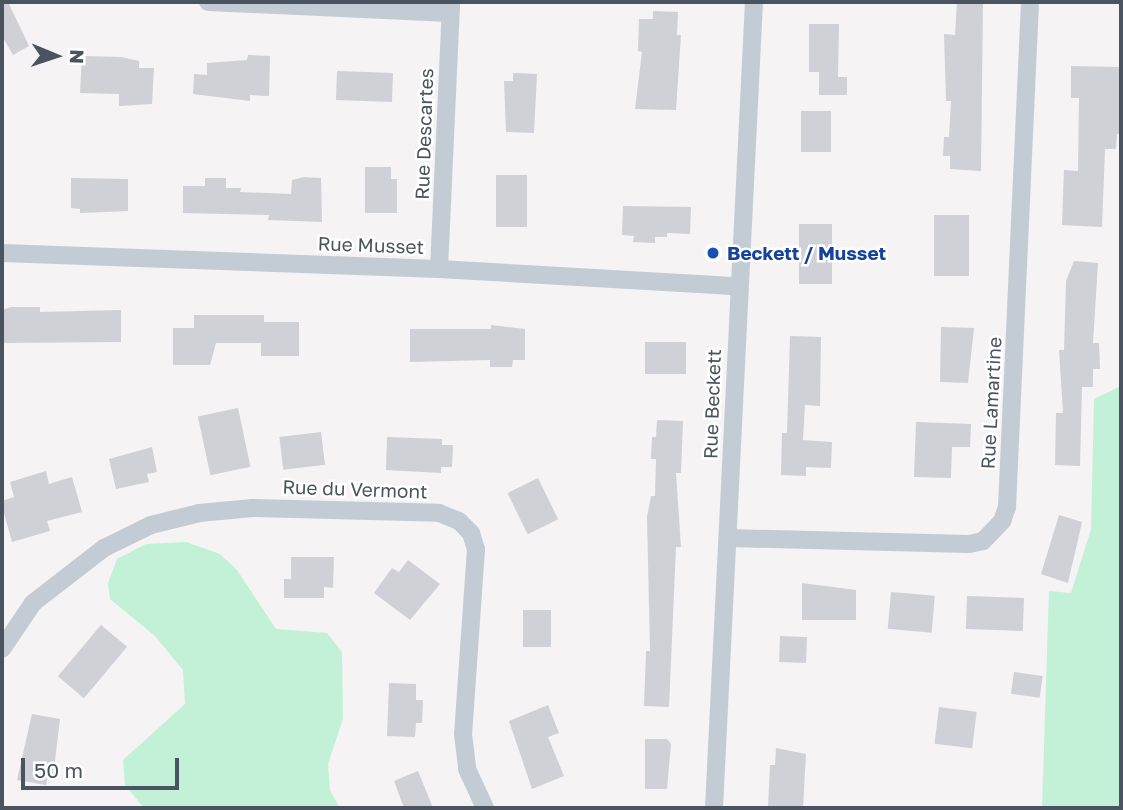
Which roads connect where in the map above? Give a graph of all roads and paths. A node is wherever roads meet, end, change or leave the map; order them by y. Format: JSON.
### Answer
{"nodes":[{"id":1,"x":208,"y":2,"type":"edge"},
{"id":2,"x":754,"y":2,"type":"edge"},
{"id":3,"x":1030,"y":2,"type":"edge"},
{"id":4,"x":450,"y":8,"type":"edge"},
{"id":5,"x":2,"y":253,"type":"edge"},
{"id":6,"x":439,"y":268,"type":"junction"},
{"id":7,"x":738,"y":286,"type":"junction"},
{"id":8,"x":727,"y":538,"type":"junction"},
{"id":9,"x":2,"y":649,"type":"edge"},
{"id":10,"x":485,"y":808,"type":"edge"},
{"id":11,"x":714,"y":808,"type":"edge"}],
"edges":[{"from":1,"to":4,"type":"street"},
{"from":2,"to":7,"type":"street","name":"Rue Beckett"},
{"from":3,"to":8,"type":"street","name":"Rue Lamartine"},
{"from":4,"to":6,"type":"street","name":"Rue Descartes"},
{"from":5,"to":6,"type":"street","name":"Rue Musset"},
{"from":6,"to":7,"type":"street","name":"Rue Musset"},
{"from":7,"to":8,"type":"street","name":"Rue Beckett"},
{"from":8,"to":11,"type":"street","name":"Rue Beckett"},
{"from":9,"to":10,"type":"street","name":"Rue du Vermont"}]}
